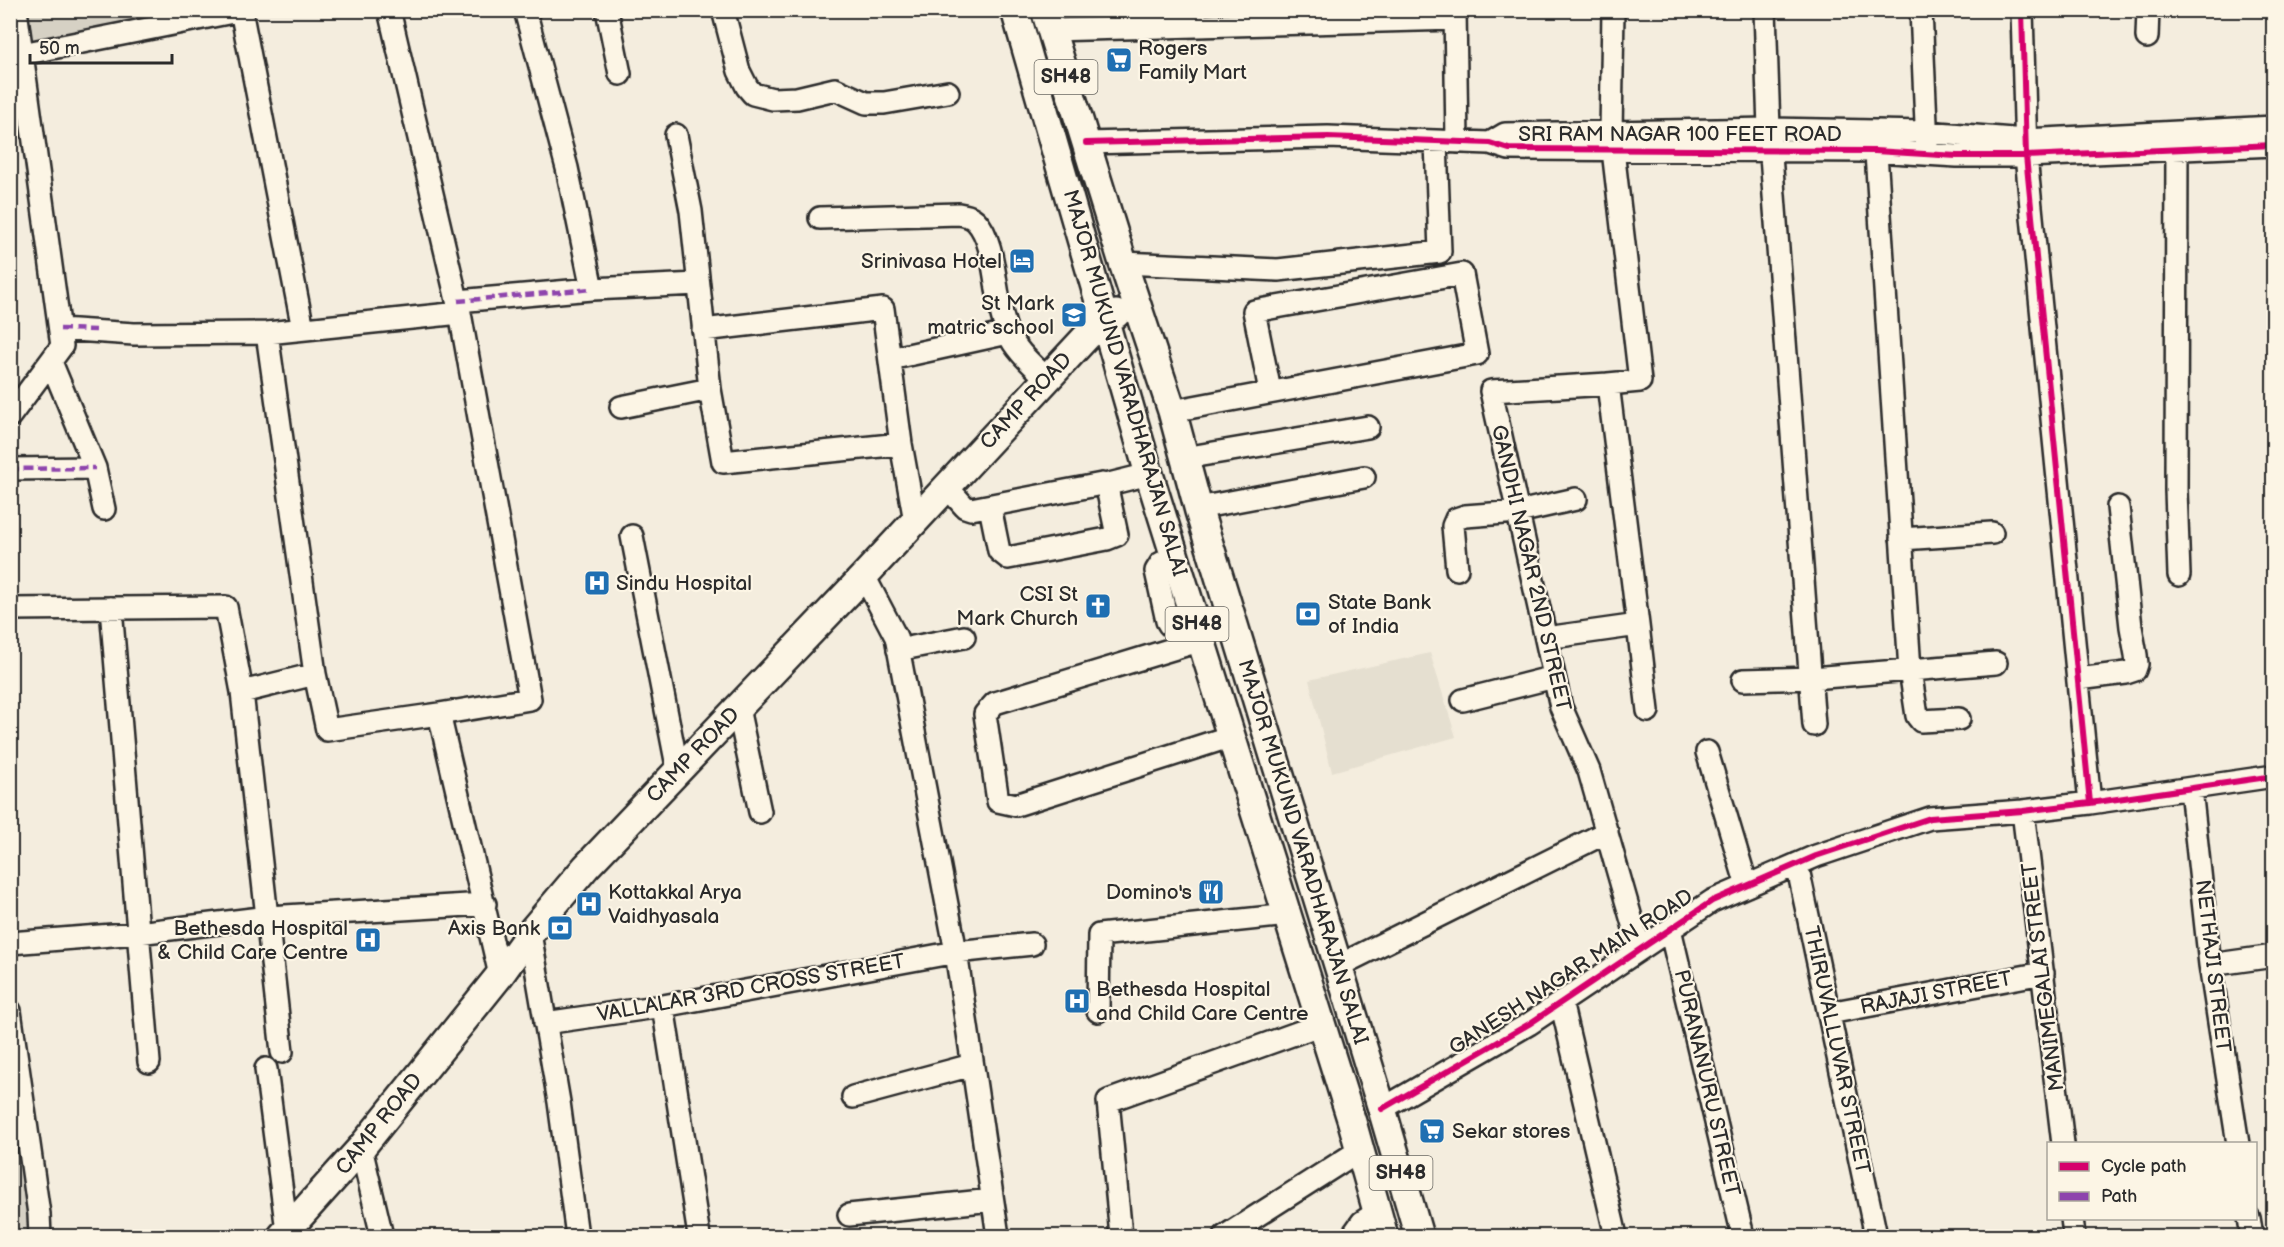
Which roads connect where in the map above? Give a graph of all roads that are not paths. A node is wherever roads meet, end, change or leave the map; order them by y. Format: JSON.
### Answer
{"nodes":[{"id":1,"x":16,"y":10,"type":"edge"},
{"id":2,"x":389,"y":10,"type":"edge"},
{"id":3,"x":525,"y":10,"type":"edge"},
{"id":4,"x":607,"y":10,"type":"edge"},
{"id":5,"x":723,"y":10,"type":"edge"},
{"id":6,"x":1014,"y":10,"type":"edge"},
{"id":7,"x":1613,"y":10,"type":"edge"},
{"id":8,"x":1765,"y":10,"type":"edge"},
{"id":9,"x":1921,"y":10,"type":"edge"},
{"id":10,"x":2022,"y":10,"type":"edge"},
{"id":11,"x":2148,"y":10,"type":"edge"},
{"id":12,"x":242,"y":11,"type":"edge"},
{"id":13,"x":1455,"y":15,"type":"edge"},
{"id":14,"x":1048,"y":20,"type":"edge"},
{"id":15,"x":2147,"y":37,"type":"dead end"},
{"id":16,"x":22,"y":54,"type":"junction"},
{"id":17,"x":620,"y":74,"type":"dead end"},
{"id":18,"x":948,"y":92,"type":"dead end"},
{"id":19,"x":18,"y":96,"type":"edge"},
{"id":20,"x":2274,"y":127,"type":"edge"},
{"id":21,"x":676,"y":135,"type":"dead end"},
{"id":22,"x":1770,"y":139,"type":"junction"},
{"id":23,"x":1612,"y":141,"type":"junction"},
{"id":24,"x":1875,"y":141,"type":"junction"},
{"id":25,"x":1436,"y":142,"type":"junction"},
{"id":26,"x":1458,"y":142,"type":"junction"},
{"id":27,"x":1927,"y":142,"type":"junction"},
{"id":28,"x":2177,"y":142,"type":"junction"},
{"id":29,"x":1086,"y":143,"type":"junction"},
{"id":30,"x":2274,"y":146,"type":"edge"},
{"id":31,"x":2025,"y":148,"type":"junction"},
{"id":32,"x":820,"y":218,"type":"dead end"},
{"id":33,"x":1123,"y":263,"type":"junction"},
{"id":34,"x":698,"y":284,"type":"junction"},
{"id":35,"x":592,"y":289,"type":"junction"},
{"id":36,"x":459,"y":307,"type":"junction"},
{"id":37,"x":1137,"y":307,"type":"junction"},
{"id":38,"x":1103,"y":319,"type":"junction"},
{"id":39,"x":60,"y":329,"type":"junction"},
{"id":40,"x":303,"y":329,"type":"junction"},
{"id":41,"x":703,"y":330,"type":"junction"},
{"id":42,"x":267,"y":333,"type":"junction"},
{"id":43,"x":1008,"y":333,"type":"junction"},
{"id":44,"x":890,"y":359,"type":"junction"},
{"id":45,"x":51,"y":362,"type":"junction"},
{"id":46,"x":1047,"y":379,"type":"junction"},
{"id":47,"x":1608,"y":384,"type":"junction"},
{"id":48,"x":710,"y":389,"type":"junction"},
{"id":49,"x":1270,"y":391,"type":"junction"},
{"id":50,"x":621,"y":407,"type":"dead end"},
{"id":51,"x":1172,"y":411,"type":"junction"},
{"id":52,"x":10,"y":416,"type":"edge"},
{"id":53,"x":1368,"y":427,"type":"dead end"},
{"id":54,"x":901,"y":444,"type":"junction"},
{"id":55,"x":1184,"y":458,"type":"junction"},
{"id":56,"x":95,"y":468,"type":"junction"},
{"id":57,"x":10,"y":469,"type":"edge"},
{"id":58,"x":1149,"y":474,"type":"junction"},
{"id":59,"x":1364,"y":477,"type":"dead end"},
{"id":60,"x":1105,"y":485,"type":"junction"},
{"id":61,"x":946,"y":487,"type":"junction"},
{"id":62,"x":1576,"y":499,"type":"dead end"},
{"id":63,"x":990,"y":507,"type":"junction"},
{"id":64,"x":2118,"y":507,"type":"dead end"},
{"id":65,"x":1198,"y":508,"type":"junction"},
{"id":66,"x":104,"y":509,"type":"dead end"},
{"id":67,"x":1518,"y":512,"type":"junction"},
{"id":68,"x":915,"y":520,"type":"junction"},
{"id":69,"x":1992,"y":533,"type":"dead end"},
{"id":70,"x":632,"y":536,"type":"dead end"},
{"id":71,"x":1901,"y":539,"type":"junction"},
{"id":72,"x":1457,"y":569,"type":"dead end"},
{"id":73,"x":2179,"y":575,"type":"dead end"},
{"id":74,"x":864,"y":576,"type":"junction"},
{"id":75,"x":111,"y":608,"type":"junction"},
{"id":76,"x":10,"y":609,"type":"edge"},
{"id":77,"x":1638,"y":625,"type":"junction"},
{"id":78,"x":1200,"y":634,"type":"junction"},
{"id":79,"x":964,"y":637,"type":"dead end"},
{"id":80,"x":1546,"y":638,"type":"junction"},
{"id":81,"x":898,"y":650,"type":"junction"},
{"id":82,"x":1996,"y":663,"type":"dead end"},
{"id":83,"x":1910,"y":670,"type":"junction"},
{"id":84,"x":315,"y":674,"type":"junction"},
{"id":85,"x":1554,"y":677,"type":"junction"},
{"id":86,"x":1812,"y":678,"type":"junction"},
{"id":87,"x":2078,"y":679,"type":"junction"},
{"id":88,"x":1743,"y":680,"type":"dead end"},
{"id":89,"x":242,"y":692,"type":"junction"},
{"id":90,"x":1463,"y":700,"type":"dead end"},
{"id":91,"x":738,"y":708,"type":"junction"},
{"id":92,"x":1648,"y":711,"type":"dead end"},
{"id":93,"x":439,"y":714,"type":"junction"},
{"id":94,"x":1959,"y":719,"type":"dead end"},
{"id":95,"x":1814,"y":724,"type":"dead end"},
{"id":96,"x":1232,"y":736,"type":"junction"},
{"id":97,"x":1707,"y":752,"type":"dead end"},
{"id":98,"x":678,"y":771,"type":"junction"},
{"id":99,"x":2274,"y":776,"type":"edge"},
{"id":100,"x":2191,"y":789,"type":"junction"},
{"id":101,"x":2090,"y":803,"type":"junction"},
{"id":102,"x":2024,"y":811,"type":"junction"},
{"id":103,"x":760,"y":812,"type":"dead end"},
{"id":104,"x":1607,"y":832,"type":"junction"},
{"id":105,"x":1797,"y":864,"type":"junction"},
{"id":106,"x":1747,"y":886,"type":"junction"},
{"id":107,"x":485,"y":904,"type":"junction"},
{"id":108,"x":1288,"y":915,"type":"junction"},
{"id":109,"x":268,"y":917,"type":"junction"},
{"id":110,"x":1670,"y":929,"type":"junction"},
{"id":111,"x":138,"y":933,"type":"junction"},
{"id":112,"x":530,"y":933,"type":"junction"},
{"id":113,"x":10,"y":943,"type":"edge"},
{"id":114,"x":1032,"y":944,"type":"dead end"},
{"id":115,"x":1640,"y":949,"type":"junction"},
{"id":116,"x":956,"y":952,"type":"junction"},
{"id":117,"x":2274,"y":956,"type":"edge"},
{"id":118,"x":2210,"y":965,"type":"junction"},
{"id":119,"x":1338,"y":966,"type":"junction"},
{"id":120,"x":2043,"y":973,"type":"junction"},
{"id":121,"x":500,"y":975,"type":"junction"},
{"id":122,"x":1561,"y":1002,"type":"junction"},
{"id":123,"x":663,"y":1006,"type":"junction"},
{"id":124,"x":10,"y":1011,"type":"edge"},
{"id":125,"x":1098,"y":1011,"type":"dead end"},
{"id":126,"x":1829,"y":1013,"type":"junction"},
{"id":127,"x":545,"y":1023,"type":"junction"},
{"id":128,"x":1322,"y":1024,"type":"junction"},
{"id":129,"x":282,"y":1052,"type":"dead end"},
{"id":130,"x":149,"y":1062,"type":"dead end"},
{"id":131,"x":972,"y":1065,"type":"junction"},
{"id":132,"x":266,"y":1070,"type":"dead end"},
{"id":133,"x":853,"y":1097,"type":"dead end"},
{"id":134,"x":1382,"y":1108,"type":"junction"},
{"id":135,"x":2063,"y":1142,"type":"edge"},
{"id":136,"x":2238,"y":1142,"type":"edge"},
{"id":137,"x":361,"y":1148,"type":"junction"},
{"id":138,"x":1360,"y":1150,"type":"junction"},
{"id":139,"x":992,"y":1200,"type":"junction"},
{"id":140,"x":849,"y":1215,"type":"dead end"},
{"id":141,"x":2072,"y":1220,"type":"edge"},
{"id":142,"x":2249,"y":1220,"type":"edge"},
{"id":143,"x":1381,"y":1224,"type":"edge"},
{"id":144,"x":285,"y":1234,"type":"edge"},
{"id":145,"x":40,"y":1236,"type":"edge"},
{"id":146,"x":382,"y":1236,"type":"edge"},
{"id":147,"x":577,"y":1236,"type":"edge"},
{"id":148,"x":699,"y":1236,"type":"edge"},
{"id":149,"x":998,"y":1236,"type":"edge"},
{"id":150,"x":1121,"y":1236,"type":"edge"},
{"id":151,"x":1225,"y":1236,"type":"edge"},
{"id":152,"x":1352,"y":1236,"type":"edge"},
{"id":153,"x":1419,"y":1236,"type":"edge"},
{"id":154,"x":1616,"y":1236,"type":"edge"},
{"id":155,"x":1743,"y":1236,"type":"edge"},
{"id":156,"x":1876,"y":1236,"type":"edge"},
{"id":157,"x":2074,"y":1236,"type":"edge"},
{"id":158,"x":2252,"y":1236,"type":"edge"}],
"edges":[{"from":1,"to":16,"type":"street"},
{"from":2,"to":36,"type":"street"},
{"from":3,"to":35,"type":"street"},
{"from":4,"to":17,"type":"street"},
{"from":5,"to":18,"type":"street"},
{"from":6,"to":38,"type":"main road","name":"MAJOR MUKUND VARADHARAJAN SALAI","number":"SH48"},
{"from":7,"to":23,"type":"street"},
{"from":8,"to":22,"type":"street"},
{"from":9,"to":27,"type":"street"},
{"from":10,"to":31,"type":"street"},
{"from":11,"to":15,"type":"street"},
{"from":12,"to":16,"type":"street"},
{"from":12,"to":40,"type":"street"},
{"from":13,"to":14,"type":"street"},
{"from":13,"to":26,"type":"street"},
{"from":14,"to":29,"type":"main road","name":"MAJOR MUKUND VARADHARAJAN SALAI","number":"SH48"},
{"from":16,"to":19,"type":"street"},
{"from":19,"to":39,"type":"street"},
{"from":20,"to":28,"type":"street","name":"SRI RAM NAGAR 100 FEET ROAD"},
{"from":21,"to":34,"type":"street"},
{"from":22,"to":23,"type":"street","name":"SRI RAM NAGAR 100 FEET ROAD"},
{"from":22,"to":24,"type":"street","name":"SRI RAM NAGAR 100 FEET ROAD"},
{"from":22,"to":86,"type":"street"},
{"from":23,"to":26,"type":"street","name":"SRI RAM NAGAR 100 FEET ROAD"},
{"from":23,"to":47,"type":"street"},
{"from":24,"to":27,"type":"street","name":"SRI RAM NAGAR 100 FEET ROAD"},
{"from":24,"to":71,"type":"street"},
{"from":25,"to":26,"type":"street","name":"SRI RAM NAGAR 100 FEET ROAD"},
{"from":25,"to":29,"type":"street","name":"SRI RAM NAGAR 100 FEET ROAD"},
{"from":25,"to":33,"type":"street"},
{"from":27,"to":31,"type":"street","name":"SRI RAM NAGAR 100 FEET ROAD"},
{"from":28,"to":30,"type":"street","name":"SRI RAM NAGAR 100 FEET ROAD"},
{"from":28,"to":31,"type":"street","name":"SRI RAM NAGAR 100 FEET ROAD"},
{"from":28,"to":73,"type":"street"},
{"from":29,"to":33,"type":"main road","name":"MAJOR MUKUND VARADHARAJAN SALAI","number":"SH48"},
{"from":31,"to":87,"type":"street"},
{"from":32,"to":43,"type":"street"},
{"from":33,"to":37,"type":"main road","name":"MAJOR MUKUND VARADHARAJAN SALAI","number":"SH48"},
{"from":34,"to":35,"type":"street"},
{"from":34,"to":41,"type":"street"},
{"from":35,"to":36,"type":"street"},
{"from":36,"to":40,"type":"street"},
{"from":36,"to":93,"type":"street"},
{"from":37,"to":38,"type":"main road","name":"CAMP ROAD"},
{"from":37,"to":51,"type":"main road","name":"MAJOR MUKUND VARADHARAJAN SALAI","number":"SH48"},
{"from":38,"to":46,"type":"main road","name":"CAMP ROAD"},
{"from":38,"to":58,"type":"main road","name":"MAJOR MUKUND VARADHARAJAN SALAI","number":"SH48"},
{"from":39,"to":42,"type":"street"},
{"from":39,"to":45,"type":"street"},
{"from":40,"to":42,"type":"street"},
{"from":41,"to":44,"type":"street"},
{"from":41,"to":48,"type":"street"},
{"from":42,"to":84,"type":"street"},
{"from":43,"to":44,"type":"street"},
{"from":43,"to":46,"type":"street"},
{"from":44,"to":54,"type":"street"},
{"from":45,"to":52,"type":"street"},
{"from":45,"to":56,"type":"street"},
{"from":46,"to":61,"type":"main road","name":"CAMP ROAD"},
{"from":47,"to":67,"type":"street","name":"GANDHI NAGAR 2ND STREET"},
{"from":47,"to":77,"type":"street"},
{"from":48,"to":50,"type":"street"},
{"from":48,"to":54,"type":"street"},
{"from":49,"to":49,"type":"street"},
{"from":49,"to":51,"type":"street"},
{"from":51,"to":55,"type":"main road","name":"MAJOR MUKUND VARADHARAJAN SALAI","number":"SH48"},
{"from":53,"to":55,"type":"street"},
{"from":54,"to":68,"type":"street"},
{"from":55,"to":65,"type":"main road","name":"MAJOR MUKUND VARADHARAJAN SALAI","number":"SH48"},
{"from":56,"to":57,"type":"street"},
{"from":56,"to":66,"type":"street"},
{"from":58,"to":60,"type":"street"},
{"from":58,"to":78,"type":"main road","name":"MAJOR MUKUND VARADHARAJAN SALAI","number":"SH48"},
{"from":59,"to":65,"type":"street"},
{"from":60,"to":63,"type":"street"},
{"from":60,"to":63,"type":"street"},
{"from":61,"to":63,"type":"street"},
{"from":61,"to":68,"type":"main road","name":"CAMP ROAD"},
{"from":62,"to":67,"type":"street"},
{"from":64,"to":87,"type":"street"},
{"from":65,"to":119,"type":"main road","name":"MAJOR MUKUND VARADHARAJAN SALAI","number":"SH48"},
{"from":67,"to":72,"type":"street"},
{"from":67,"to":80,"type":"street","name":"GANDHI NAGAR 2ND STREET"},
{"from":68,"to":74,"type":"main road","name":"CAMP ROAD"},
{"from":69,"to":71,"type":"street"},
{"from":70,"to":98,"type":"street"},
{"from":71,"to":83,"type":"street"},
{"from":74,"to":81,"type":"street"},
{"from":74,"to":91,"type":"main road","name":"CAMP ROAD"},
{"from":75,"to":76,"type":"street"},
{"from":75,"to":89,"type":"street"},
{"from":75,"to":111,"type":"street"},
{"from":77,"to":80,"type":"street"},
{"from":77,"to":92,"type":"street"},
{"from":78,"to":96,"type":"main road","name":"MAJOR MUKUND VARADHARAJAN SALAI","number":"SH48"},
{"from":78,"to":96,"type":"street"},
{"from":79,"to":81,"type":"street"},
{"from":80,"to":85,"type":"street","name":"GANDHI NAGAR 2ND STREET"},
{"from":81,"to":116,"type":"street"},
{"from":82,"to":83,"type":"street"},
{"from":83,"to":86,"type":"street"},
{"from":83,"to":94,"type":"street"},
{"from":84,"to":89,"type":"street"},
{"from":84,"to":93,"type":"street"},
{"from":85,"to":90,"type":"street"},
{"from":85,"to":104,"type":"street","name":"GANDHI NAGAR 2ND STREET"},
{"from":86,"to":88,"type":"street"},
{"from":86,"to":95,"type":"street"},
{"from":87,"to":101,"type":"street"},
{"from":89,"to":109,"type":"street"},
{"from":91,"to":98,"type":"main road","name":"CAMP ROAD"},
{"from":91,"to":103,"type":"street"},
{"from":93,"to":107,"type":"street"},
{"from":96,"to":108,"type":"main road","name":"MAJOR MUKUND VARADHARAJAN SALAI","number":"SH48"},
{"from":97,"to":106,"type":"street"},
{"from":98,"to":112,"type":"main road","name":"CAMP ROAD"},
{"from":99,"to":100,"type":"street","name":"GANESH NAGAR MAIN ROAD"},
{"from":100,"to":101,"type":"street","name":"GANESH NAGAR MAIN ROAD"},
{"from":100,"to":118,"type":"street","name":"NETHAJI STREET"},
{"from":101,"to":102,"type":"street","name":"GANESH NAGAR MAIN ROAD"},
{"from":102,"to":105,"type":"street","name":"GANESH NAGAR MAIN ROAD"},
{"from":102,"to":120,"type":"street","name":"MANIMEGALAI STREET"},
{"from":104,"to":115,"type":"street","name":"GANDHI NAGAR 2ND STREET"},
{"from":104,"to":119,"type":"street"},
{"from":105,"to":106,"type":"street","name":"GANESH NAGAR MAIN ROAD"},
{"from":105,"to":126,"type":"street","name":"THIRUVALLUVAR STREET"},
{"from":106,"to":110,"type":"street","name":"GANESH NAGAR MAIN ROAD"},
{"from":107,"to":109,"type":"street"},
{"from":107,"to":121,"type":"street"},
{"from":108,"to":125,"type":"street"},
{"from":108,"to":128,"type":"main road","name":"MAJOR MUKUND VARADHARAJAN SALAI","number":"SH48"},
{"from":109,"to":111,"type":"street"},
{"from":109,"to":129,"type":"street"},
{"from":110,"to":115,"type":"street","name":"GANESH NAGAR MAIN ROAD"},
{"from":110,"to":155,"type":"street","name":"PURANANURU STREET"},
{"from":111,"to":113,"type":"street"},
{"from":111,"to":130,"type":"street"},
{"from":112,"to":121,"type":"main road","name":"CAMP ROAD"},
{"from":112,"to":127,"type":"street"},
{"from":114,"to":116,"type":"street","name":"VALLALAR 3RD CROSS STREET"},
{"from":115,"to":122,"type":"street","name":"GANESH NAGAR MAIN ROAD"},
{"from":116,"to":123,"type":"street","name":"VALLALAR 3RD CROSS STREET"},
{"from":116,"to":131,"type":"street"},
{"from":117,"to":118,"type":"street"},
{"from":118,"to":136,"type":"street","name":"NETHAJI STREET"},
{"from":119,"to":134,"type":"main road","name":"MAJOR MUKUND VARADHARAJAN SALAI","number":"SH48"},
{"from":120,"to":126,"type":"street","name":"RAJAJI STREET"},
{"from":120,"to":135,"type":"street","name":"MANIMEGALAI STREET"},
{"from":121,"to":137,"type":"main road","name":"CAMP ROAD"},
{"from":122,"to":134,"type":"street","name":"GANESH NAGAR MAIN ROAD"},
{"from":122,"to":154,"type":"street"},
{"from":123,"to":127,"type":"street","name":"VALLALAR 3RD CROSS STREET"},
{"from":123,"to":148,"type":"street"},
{"from":124,"to":145,"type":"street"},
{"from":126,"to":156,"type":"street","name":"THIRUVALLUVAR STREET"},
{"from":127,"to":147,"type":"street"},
{"from":128,"to":138,"type":"main road","name":"MAJOR MUKUND VARADHARAJAN SALAI","number":"SH48"},
{"from":128,"to":150,"type":"street"},
{"from":131,"to":133,"type":"street"},
{"from":131,"to":139,"type":"street"},
{"from":132,"to":144,"type":"street"},
{"from":134,"to":153,"type":"main road","number":"SH48"},
{"from":137,"to":144,"type":"main road","name":"CAMP ROAD"},
{"from":137,"to":146,"type":"street"},
{"from":138,"to":143,"type":"main road","name":"MAJOR MUKUND VARADHARAJAN SALAI","number":"SH48"},
{"from":138,"to":151,"type":"street"},
{"from":139,"to":140,"type":"street"},
{"from":139,"to":149,"type":"street"},
{"from":141,"to":157,"type":"street"},
{"from":142,"to":158,"type":"street"},
{"from":143,"to":152,"type":"street"}]}
